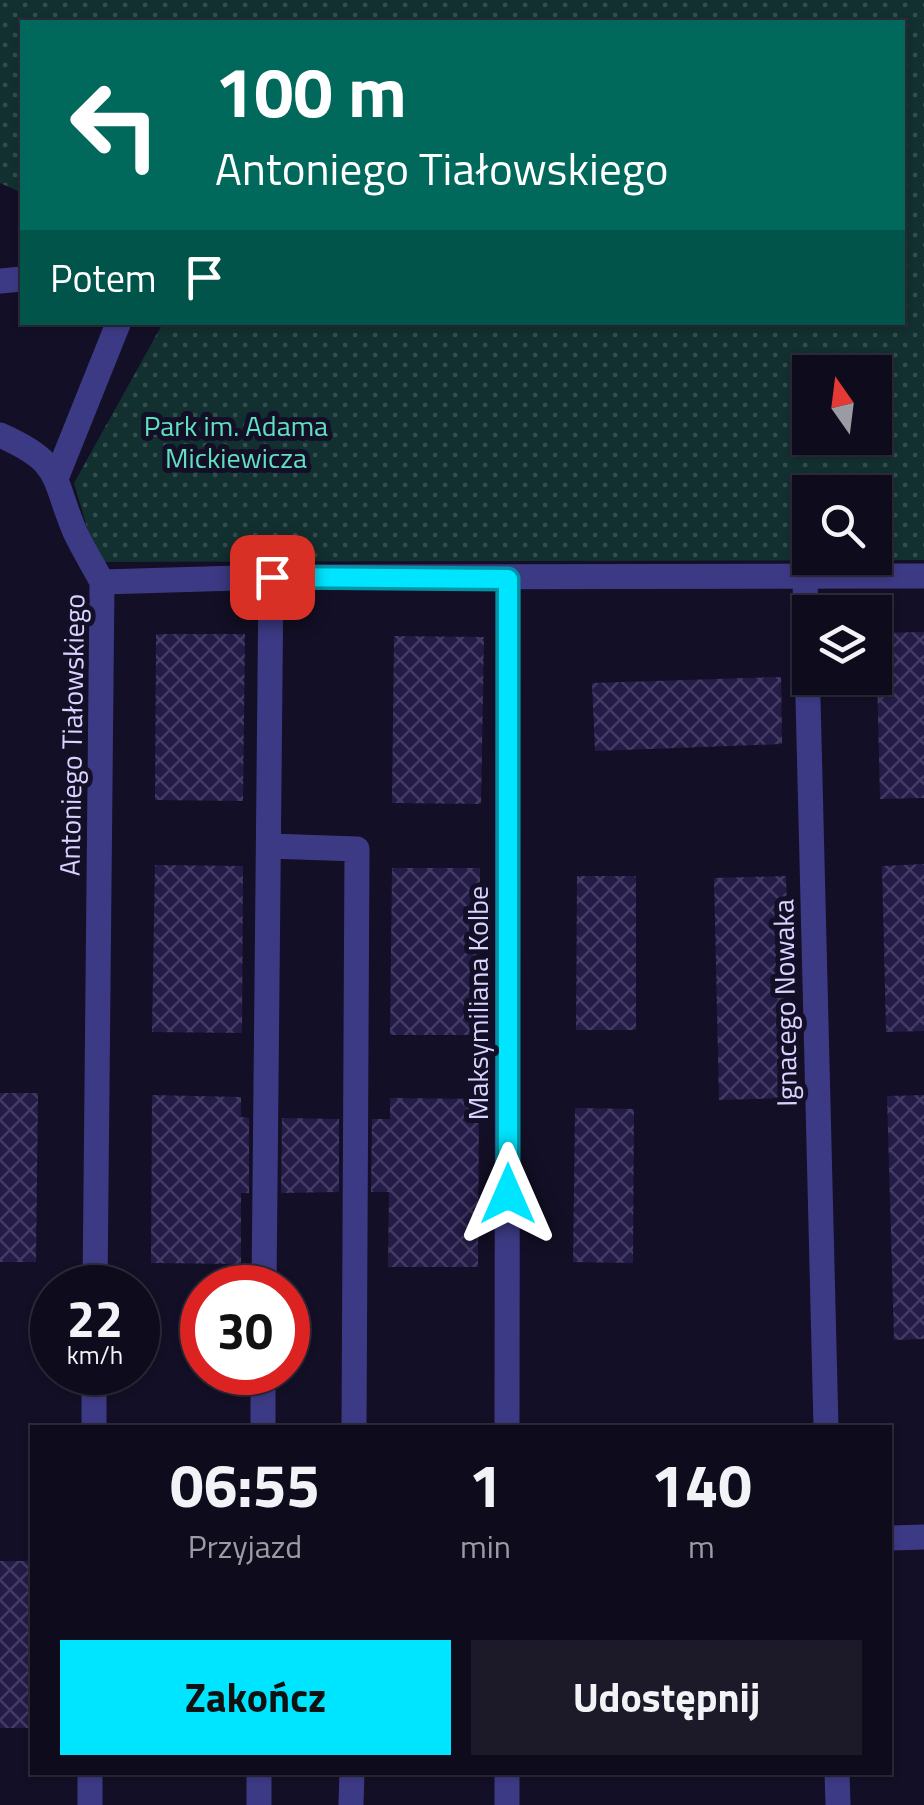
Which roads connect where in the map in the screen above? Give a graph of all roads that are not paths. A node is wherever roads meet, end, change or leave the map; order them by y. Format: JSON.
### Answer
{"nodes":[{"id":1,"x":118,"y":325,"type":"edge"},
{"id":2,"x":0,"y":434,"type":"edge"},
{"id":3,"x":57,"y":476,"type":"junction"},
{"id":4,"x":924,"y":576,"type":"edge"},
{"id":5,"x":272,"y":577,"type":"junction"},
{"id":6,"x":804,"y":577,"type":"junction"},
{"id":7,"x":508,"y":579,"type":"junction"},
{"id":8,"x":102,"y":582,"type":"junction"},
{"id":9,"x":269,"y":846,"type":"junction"},
{"id":10,"x":95,"y":1265,"type":"edge"},
{"id":11,"x":264,"y":1265,"type":"edge"},
{"id":12,"x":94,"y":1395,"type":"edge"},
{"id":13,"x":264,"y":1395,"type":"edge"},
{"id":14,"x":94,"y":1425,"type":"edge"},
{"id":15,"x":263,"y":1425,"type":"edge"},
{"id":16,"x":354,"y":1425,"type":"edge"},
{"id":17,"x":507,"y":1425,"type":"edge"},
{"id":18,"x":826,"y":1425,"type":"edge"},
{"id":19,"x":924,"y":1537,"type":"edge"},
{"id":20,"x":892,"y":1538,"type":"edge"},
{"id":21,"x":90,"y":1775,"type":"edge"},
{"id":22,"x":259,"y":1775,"type":"edge"},
{"id":23,"x":352,"y":1775,"type":"edge"},
{"id":24,"x":507,"y":1775,"type":"edge"},
{"id":25,"x":837,"y":1775,"type":"edge"},
{"id":26,"x":90,"y":1805,"type":"edge"},
{"id":27,"x":259,"y":1805,"type":"edge"},
{"id":28,"x":352,"y":1805,"type":"edge"},
{"id":29,"x":507,"y":1805,"type":"edge"},
{"id":30,"x":838,"y":1805,"type":"edge"}],
"edges":[{"from":1,"to":3,"type":"street"},
{"from":2,"to":3,"type":"street"},
{"from":3,"to":8,"type":"street"},
{"from":4,"to":6,"type":"street","name":"Antoniego Tiałowskiego"},
{"from":5,"to":7,"type":"street","name":"Antoniego Tiałowskiego"},
{"from":5,"to":8,"type":"street","name":"Antoniego Tiałowskiego"},
{"from":5,"to":9,"type":"street"},
{"from":6,"to":7,"type":"street","name":"Antoniego Tiałowskiego"},
{"from":6,"to":18,"type":"street","name":"Ignacego Nowaka"},
{"from":7,"to":17,"type":"street","name":"Maksymiliana Kolbe"},
{"from":8,"to":10,"type":"street","name":"Antoniego Tiałowskiego"},
{"from":9,"to":11,"type":"street"},
{"from":9,"to":16,"type":"street"},
{"from":12,"to":14,"type":"street"},
{"from":13,"to":15,"type":"street"},
{"from":19,"to":20,"type":"street"},
{"from":21,"to":26,"type":"street"},
{"from":22,"to":27,"type":"street"},
{"from":23,"to":28,"type":"street"},
{"from":24,"to":29,"type":"street"},
{"from":25,"to":30,"type":"street"}]}
